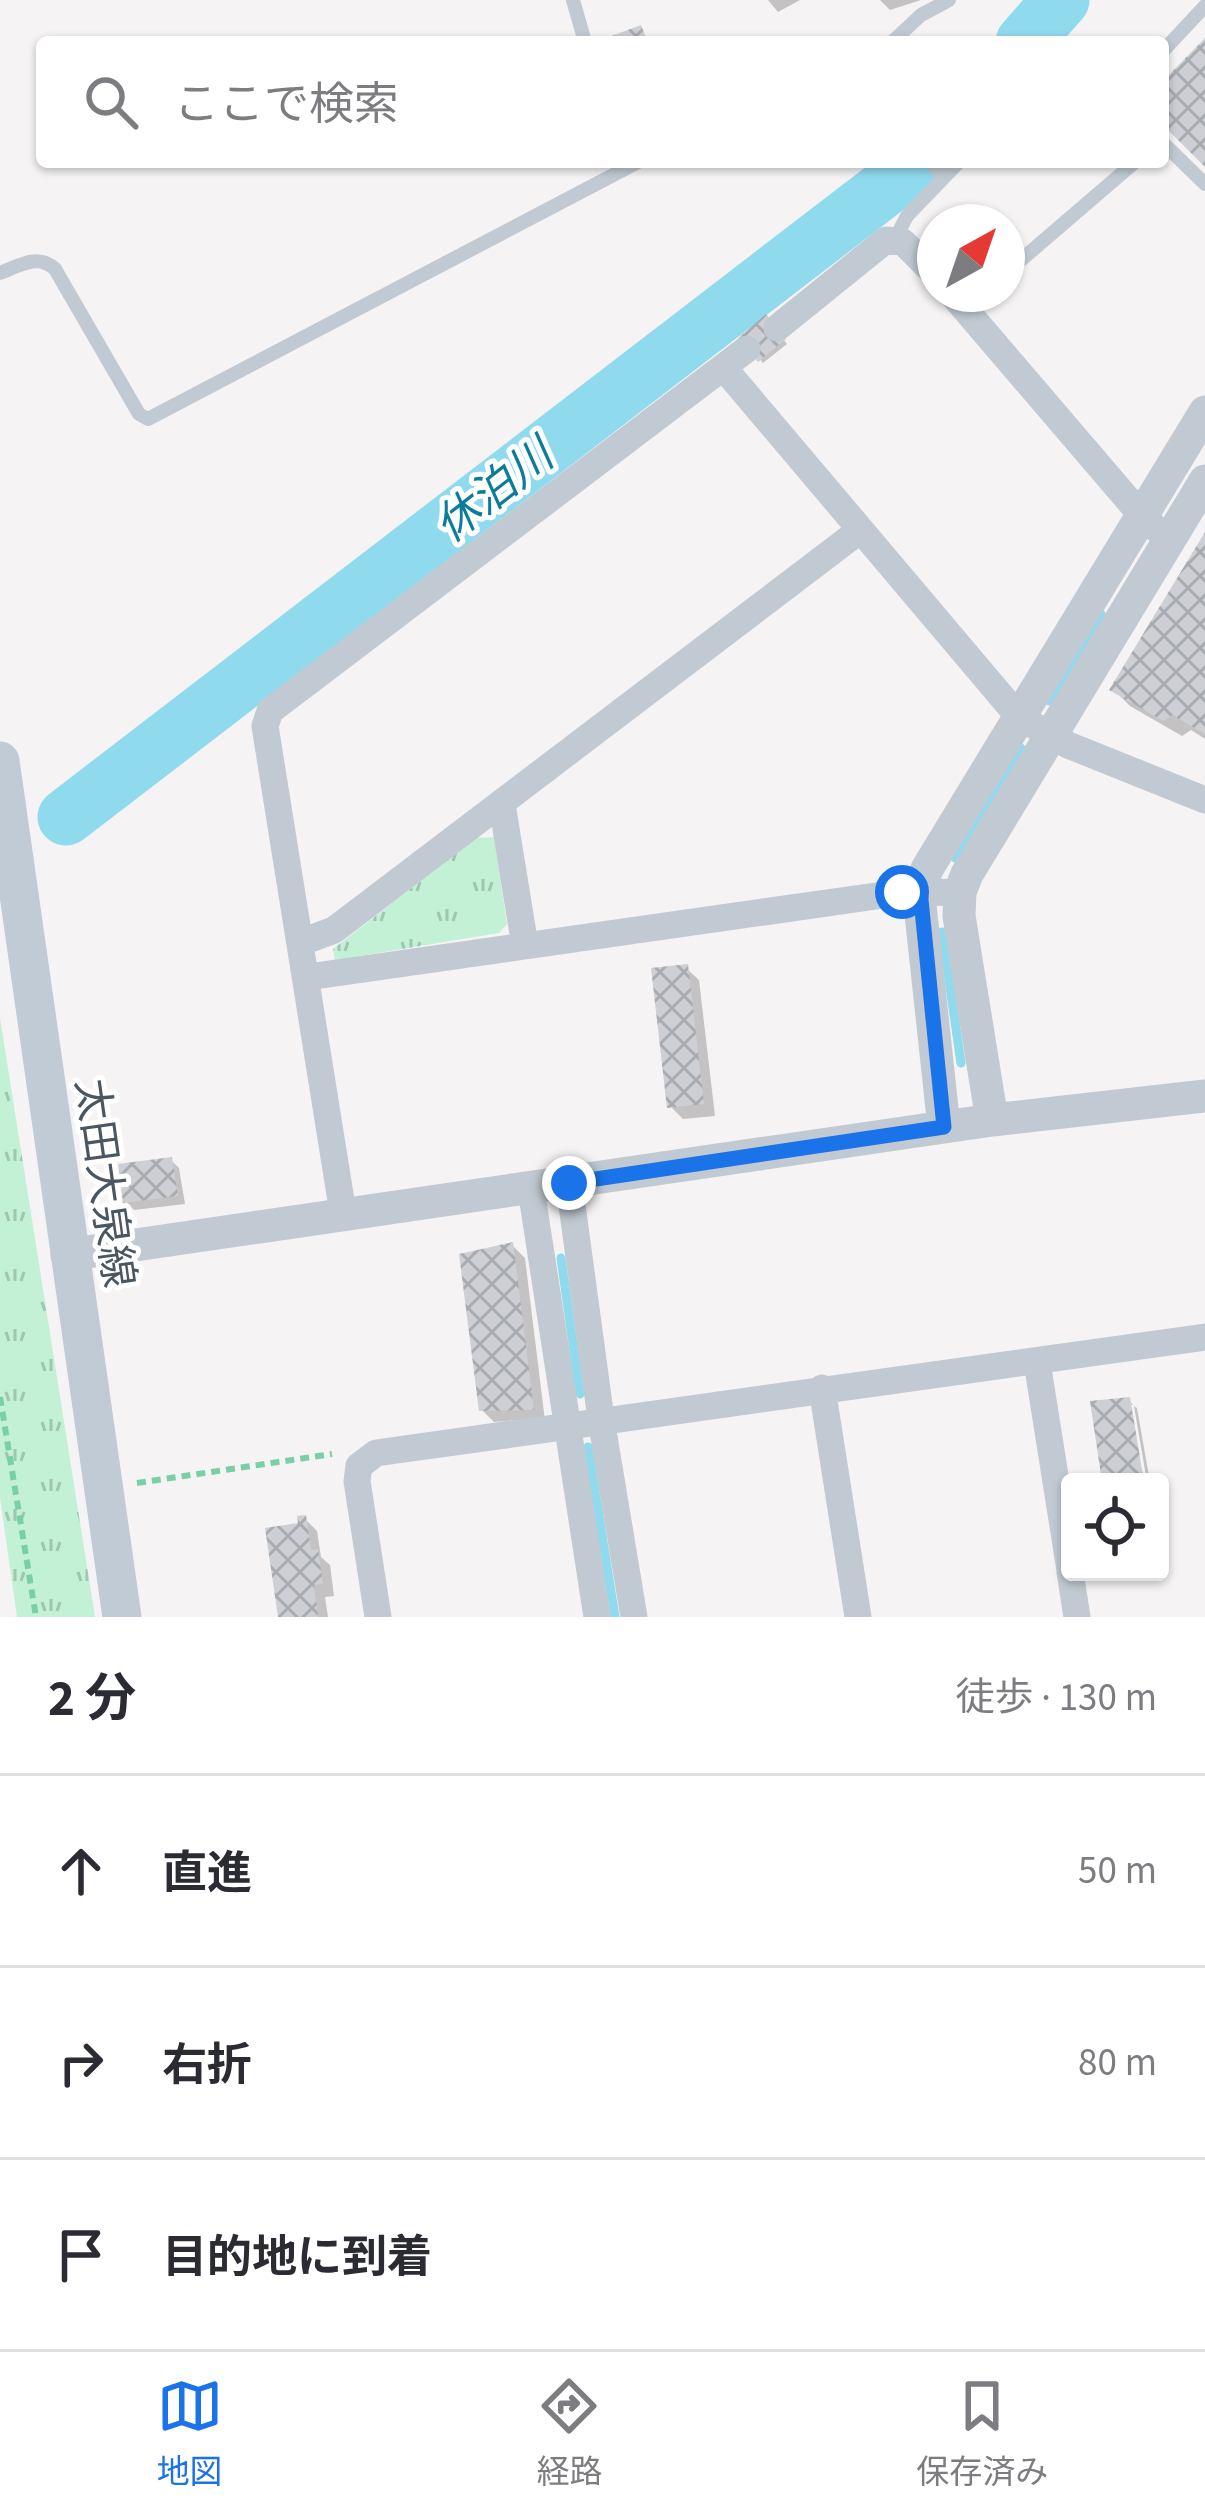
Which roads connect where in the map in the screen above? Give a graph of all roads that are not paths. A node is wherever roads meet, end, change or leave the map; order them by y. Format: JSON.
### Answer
{"nodes":[{"id":1,"x":572,"y":0,"type":"edge"},
{"id":2,"x":949,"y":0,"type":"edge"},
{"id":3,"x":1205,"y":6,"type":"edge"},
{"id":4,"x":583,"y":36,"type":"edge"},
{"id":5,"x":898,"y":36,"type":"edge"},
{"id":6,"x":1169,"y":45,"type":"edge"},
{"id":7,"x":1169,"y":149,"type":"edge"},
{"id":8,"x":620,"y":168,"type":"edge"},
{"id":9,"x":1129,"y":168,"type":"edge"},
{"id":10,"x":937,"y":170,"type":"edge"},
{"id":11,"x":1205,"y":184,"type":"edge"},
{"id":12,"x":895,"y":239,"type":"junction"},
{"id":13,"x":917,"y":253,"type":"edge"},
{"id":14,"x":1025,"y":257,"type":"edge"},
{"id":15,"x":0,"y":273,"type":"edge"},
{"id":16,"x":977,"y":312,"type":"edge"},
{"id":17,"x":777,"y":328,"type":"dead end"},
{"id":18,"x":747,"y":349,"type":"dead end"},
{"id":19,"x":723,"y":367,"type":"junction"},
{"id":20,"x":1205,"y":412,"type":"edge"},
{"id":21,"x":1205,"y":481,"type":"edge"},
{"id":22,"x":1142,"y":516,"type":"junction"},
{"id":23,"x":860,"y":532,"type":"junction"},
{"id":24,"x":1169,"y":540,"type":"junction"},
{"id":25,"x":1019,"y":717,"type":"junction"},
{"id":26,"x":1050,"y":735,"type":"junction"},
{"id":27,"x":0,"y":761,"type":"edge"},
{"id":28,"x":1205,"y":800,"type":"edge"},
{"id":29,"x":502,"y":804,"type":"junction"},
{"id":30,"x":920,"y":890,"type":"junction"},
{"id":31,"x":960,"y":892,"type":"junction"},
{"id":32,"x":302,"y":942,"type":"junction"},
{"id":33,"x":525,"y":946,"type":"junction"},
{"id":34,"x":308,"y":977,"type":"junction"},
{"id":35,"x":1205,"y":1096,"type":"edge"},
{"id":36,"x":992,"y":1120,"type":"junction"},
{"id":37,"x":944,"y":1127,"type":"junction"},
{"id":38,"x":569,"y":1183,"type":"junction"},
{"id":39,"x":531,"y":1189,"type":"junction"},
{"id":40,"x":344,"y":1213,"type":"junction"},
{"id":41,"x":68,"y":1255,"type":"junction"},
{"id":42,"x":1205,"y":1337,"type":"edge"},
{"id":43,"x":1037,"y":1362,"type":"junction"},
{"id":44,"x":822,"y":1388,"type":"junction"},
{"id":45,"x":601,"y":1419,"type":"junction"},
{"id":46,"x":565,"y":1424,"type":"junction"},
{"id":47,"x":1061,"y":1514,"type":"edge"},
{"id":48,"x":1072,"y":1581,"type":"edge"},
{"id":49,"x":122,"y":1617,"type":"edge"},
{"id":50,"x":378,"y":1617,"type":"edge"},
{"id":51,"x":597,"y":1617,"type":"edge"},
{"id":52,"x":634,"y":1617,"type":"edge"},
{"id":53,"x":858,"y":1617,"type":"edge"},
{"id":54,"x":1077,"y":1617,"type":"edge"}],
"edges":[{"from":1,"to":4,"type":"lane"},
{"from":2,"to":5,"type":"lane"},
{"from":3,"to":6,"type":"lane"},
{"from":7,"to":11,"type":"lane"},
{"from":8,"to":15,"type":"lane"},
{"from":9,"to":14,"type":"lane"},
{"from":10,"to":12,"type":"lane"},
{"from":12,"to":13,"type":"street"},
{"from":12,"to":17,"type":"street"},
{"from":16,"to":22,"type":"street"},
{"from":18,"to":19,"type":"street"},
{"from":19,"to":23,"type":"street"},
{"from":19,"to":32,"type":"street"},
{"from":20,"to":22,"type":"street"},
{"from":21,"to":24,"type":"street"},
{"from":22,"to":24,"type":"street"},
{"from":22,"to":25,"type":"street"},
{"from":23,"to":25,"type":"street"},
{"from":23,"to":29,"type":"street"},
{"from":24,"to":26,"type":"street"},
{"from":25,"to":26,"type":"street"},
{"from":25,"to":30,"type":"street"},
{"from":26,"to":28,"type":"street"},
{"from":26,"to":31,"type":"street"},
{"from":27,"to":41,"type":"main road","name":"太田大泉線"},
{"from":29,"to":32,"type":"street"},
{"from":29,"to":33,"type":"street"},
{"from":30,"to":31,"type":"street"},
{"from":30,"to":33,"type":"street"},
{"from":30,"to":37,"type":"street"},
{"from":31,"to":36,"type":"street"},
{"from":32,"to":34,"type":"street"},
{"from":33,"to":34,"type":"street"},
{"from":34,"to":40,"type":"street"},
{"from":35,"to":36,"type":"street"},
{"from":36,"to":37,"type":"street"},
{"from":37,"to":38,"type":"street"},
{"from":38,"to":39,"type":"street"},
{"from":38,"to":45,"type":"street"},
{"from":39,"to":40,"type":"street"},
{"from":39,"to":46,"type":"street"},
{"from":40,"to":41,"type":"street"},
{"from":41,"to":49,"type":"main road","name":"太田大泉線"},
{"from":42,"to":43,"type":"street"},
{"from":43,"to":44,"type":"street"},
{"from":43,"to":47,"type":"street"},
{"from":44,"to":45,"type":"street"},
{"from":44,"to":53,"type":"street"},
{"from":45,"to":46,"type":"street"},
{"from":45,"to":52,"type":"street"},
{"from":46,"to":50,"type":"street"},
{"from":46,"to":51,"type":"street"},
{"from":48,"to":54,"type":"street"}]}
